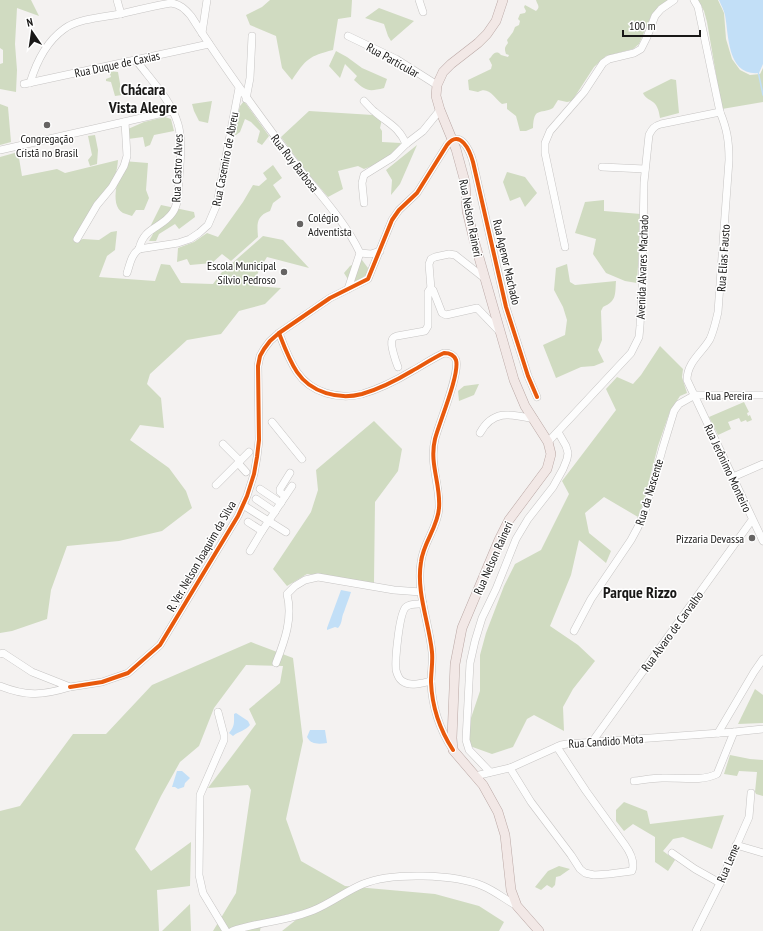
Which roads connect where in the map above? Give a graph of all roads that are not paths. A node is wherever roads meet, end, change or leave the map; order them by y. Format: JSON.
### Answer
{"nodes":[{"id":1,"x":117,"y":0,"type":"edge"},
{"id":2,"x":208,"y":0,"type":"edge"},
{"id":3,"x":419,"y":0,"type":"edge"},
{"id":4,"x":503,"y":0,"type":"edge"},
{"id":5,"x":674,"y":0,"type":"edge"},
{"id":6,"x":694,"y":0,"type":"edge"},
{"id":7,"x":423,"y":12,"type":"dead end"},
{"id":8,"x":121,"y":14,"type":"junction"},
{"id":9,"x":202,"y":33,"type":"junction"},
{"id":10,"x":252,"y":36,"type":"dead end"},
{"id":11,"x":348,"y":36,"type":"dead end"},
{"id":12,"x":209,"y":44,"type":"junction"},
{"id":13,"x":136,"y":60,"type":"junction"},
{"id":14,"x":27,"y":84,"type":"joint"},
{"id":15,"x":437,"y":85,"type":"junction"},
{"id":16,"x":239,"y":88,"type":"junction"},
{"id":17,"x":246,"y":99,"type":"junction"},
{"id":18,"x":364,"y":101,"type":"dead end"},
{"id":19,"x":440,"y":110,"type":"junction"},
{"id":20,"x":172,"y":111,"type":"junction"},
{"id":21,"x":720,"y":112,"type":"junction"},
{"id":22,"x":125,"y":122,"type":"junction"},
{"id":23,"x":452,"y":139,"type":"junction"},
{"id":24,"x":406,"y":144,"type":"junction"},
{"id":25,"x":0,"y":150,"type":"edge"},
{"id":26,"x":602,"y":167,"type":"dead end"},
{"id":27,"x":645,"y":168,"type":"junction"},
{"id":28,"x":364,"y":203,"type":"dead end"},
{"id":29,"x":77,"y":238,"type":"dead end"},
{"id":30,"x":565,"y":247,"type":"dead end"},
{"id":31,"x":139,"y":249,"type":"junction"},
{"id":32,"x":380,"y":251,"type":"junction"},
{"id":33,"x":360,"y":253,"type":"junction"},
{"id":34,"x":375,"y":263,"type":"junction"},
{"id":35,"x":127,"y":273,"type":"dead end"},
{"id":36,"x":484,"y":276,"type":"junction"},
{"id":37,"x":349,"y":288,"type":"junction"},
{"id":38,"x":431,"y":289,"type":"junction"},
{"id":39,"x":279,"y":333,"type":"junction"},
{"id":40,"x":501,"y":334,"type":"junction"},
{"id":41,"x":398,"y":367,"type":"dead end"},
{"id":42,"x":694,"y":395,"type":"junction"},
{"id":43,"x":763,"y":395,"type":"edge"},
{"id":44,"x":536,"y":397,"type":"dead end"},
{"id":45,"x":534,"y":419,"type":"junction"},
{"id":46,"x":272,"y":422,"type":"dead end"},
{"id":47,"x":558,"y":432,"type":"junction"},
{"id":48,"x":480,"y":433,"type":"dead end"},
{"id":49,"x":548,"y":442,"type":"junction"},
{"id":50,"x":223,"y":444,"type":"dead end"},
{"id":51,"x":244,"y":458,"type":"junction"},
{"id":52,"x":302,"y":459,"type":"dead end"},
{"id":53,"x":763,"y":464,"type":"edge"},
{"id":54,"x":246,"y":472,"type":"dead end"},
{"id":55,"x":290,"y":473,"type":"dead end"},
{"id":56,"x":733,"y":477,"type":"junction"},
{"id":57,"x":216,"y":485,"type":"dead end"},
{"id":58,"x":292,"y":486,"type":"dead end"},
{"id":59,"x":260,"y":490,"type":"dead end"},
{"id":60,"x":285,"y":496,"type":"junction"},
{"id":61,"x":256,"y":499,"type":"dead end"},
{"id":62,"x":281,"y":503,"type":"junction"},
{"id":63,"x":243,"y":505,"type":"junction"},
{"id":64,"x":275,"y":512,"type":"junction"},
{"id":65,"x":752,"y":520,"type":"junction"},
{"id":66,"x":268,"y":521,"type":"junction"},
{"id":67,"x":248,"y":522,"type":"dead end"},
{"id":68,"x":262,"y":531,"type":"junction"},
{"id":69,"x":286,"y":532,"type":"dead end"},
{"id":70,"x":763,"y":541,"type":"edge"},
{"id":71,"x":250,"y":551,"type":"dead end"},
{"id":72,"x":421,"y":592,"type":"junction"},
{"id":73,"x":424,"y":604,"type":"junction"},
{"id":74,"x":574,"y":630,"type":"dead end"},
{"id":75,"x":0,"y":654,"type":"edge"},
{"id":76,"x":763,"y":659,"type":"edge"},
{"id":77,"x":276,"y":663,"type":"dead end"},
{"id":78,"x":431,"y":681,"type":"junction"},
{"id":79,"x":0,"y":686,"type":"edge"},
{"id":80,"x":70,"y":687,"type":"junction"},
{"id":81,"x":218,"y":712,"type":"dead end"},
{"id":82,"x":763,"y":729,"type":"edge"},
{"id":83,"x":734,"y":732,"type":"junction"},
{"id":84,"x":718,"y":733,"type":"junction"},
{"id":85,"x":592,"y":742,"type":"junction"},
{"id":86,"x":557,"y":747,"type":"junction"},
{"id":87,"x":453,"y":750,"type":"junction"},
{"id":88,"x":510,"y":768,"type":"junction"},
{"id":89,"x":490,"y":772,"type":"junction"},
{"id":90,"x":476,"y":776,"type":"junction"},
{"id":91,"x":634,"y":781,"type":"dead end"},
{"id":92,"x":752,"y":793,"type":"dead end"},
{"id":93,"x":736,"y":845,"type":"junction"},
{"id":94,"x":672,"y":853,"type":"dead end"},
{"id":95,"x":763,"y":853,"type":"edge"},
{"id":96,"x":720,"y":883,"type":"junction"},
{"id":97,"x":517,"y":906,"type":"junction"},
{"id":98,"x":226,"y":931,"type":"edge"},
{"id":99,"x":232,"y":931,"type":"edge"},
{"id":100,"x":539,"y":931,"type":"edge"},
{"id":101,"x":696,"y":931,"type":"edge"}],
"edges":[{"from":1,"to":8,"type":"street"},
{"from":2,"to":9,"type":"street"},
{"from":3,"to":7,"type":"street"},
{"from":4,"to":15,"type":"main road"},
{"from":5,"to":30,"type":"street"},
{"from":6,"to":21,"type":"street"},
{"from":8,"to":9,"type":"street","name":"Rua Ruy Barbosa"},
{"from":8,"to":14,"type":"street","name":"Rua Ruy Barbosa"},
{"from":9,"to":12,"type":"street","name":"Rua Ruy Barbosa"},
{"from":10,"to":17,"type":"street"},
{"from":11,"to":15,"type":"street","name":"Rua Particular"},
{"from":12,"to":13,"type":"street","name":"Rua Duque de Caxias"},
{"from":12,"to":16,"type":"street","name":"Rua Ruy Barbosa"},
{"from":13,"to":14,"type":"street","name":"Rua Duque de Caxias"},
{"from":13,"to":20,"type":"street","name":"Rua Castro Alves"},
{"from":15,"to":19,"type":"main road","name":"Rua Nelson Raineri"},
{"from":16,"to":17,"type":"street","name":"Rua Ruy Barbosa"},
{"from":16,"to":31,"type":"street","name":"Rua Casemiro de Abreu"},
{"from":17,"to":33,"type":"street","name":"Rua Ruy Barbosa"},
{"from":18,"to":24,"type":"street"},
{"from":19,"to":23,"type":"main road","name":"Rua Nelson Raineri"},
{"from":19,"to":24,"type":"street"},
{"from":20,"to":22,"type":"street"},
{"from":20,"to":31,"type":"street","name":"Rua Castro Alves"},
{"from":21,"to":27,"type":"street","name":"Avenida Alvares Machado"},
{"from":21,"to":42,"type":"street","name":"Rua Elias Fausto"},
{"from":22,"to":25,"type":"street"},
{"from":22,"to":29,"type":"street"},
{"from":23,"to":32,"type":"street","name":"R. Ver. Nelson Joaquim da Silva"},
{"from":23,"to":36,"type":"main road","name":"Rua Nelson Raineri"},
{"from":23,"to":44,"type":"street","name":"Rua Agenor Machado"},
{"from":24,"to":28,"type":"street"},
{"from":26,"to":27,"type":"street"},
{"from":27,"to":47,"type":"street","name":"Avenida Alvares Machado"},
{"from":31,"to":35,"type":"street","name":"Rua Castro Alves"},
{"from":32,"to":33,"type":"street"},
{"from":32,"to":34,"type":"street","name":"R. Ver. Nelson Joaquim da Silva"},
{"from":33,"to":34,"type":"street"},
{"from":33,"to":37,"type":"street"},
{"from":34,"to":37,"type":"street","name":"R. Ver. Nelson Joaquim da Silva"},
{"from":36,"to":38,"type":"street"},
{"from":36,"to":40,"type":"main road","name":"Rua Nelson Raineri"},
{"from":37,"to":39,"type":"street","name":"R. Ver. Nelson Joaquim da Silva"},
{"from":38,"to":40,"type":"street"},
{"from":38,"to":41,"type":"street"},
{"from":39,"to":63,"type":"street","name":"R. Ver. Nelson Joaquim da Silva"},
{"from":39,"to":72,"type":"street"},
{"from":40,"to":45,"type":"main road","name":"Rua Nelson Raineri"},
{"from":42,"to":43,"type":"street","name":"Rua Pereira"},
{"from":42,"to":56,"type":"street","name":"Rua Jerônimo Monteiro"},
{"from":42,"to":74,"type":"street","name":"Rua da Nascente"},
{"from":45,"to":48,"type":"street"},
{"from":45,"to":49,"type":"main road","name":"Rua Nelson Raineri"},
{"from":46,"to":52,"type":"street"},
{"from":47,"to":49,"type":"street","name":"Avenida Alvares Machado"},
{"from":47,"to":89,"type":"street"},
{"from":49,"to":87,"type":"main road","name":"Rua Nelson Raineri"},
{"from":50,"to":51,"type":"street"},
{"from":51,"to":54,"type":"street"},
{"from":51,"to":57,"type":"street"},
{"from":53,"to":56,"type":"street"},
{"from":55,"to":60,"type":"street"},
{"from":56,"to":65,"type":"street","name":"Rua Jerônimo Monteiro"},
{"from":58,"to":60,"type":"street"},
{"from":59,"to":62,"type":"street"},
{"from":60,"to":62,"type":"street"},
{"from":61,"to":64,"type":"street"},
{"from":62,"to":64,"type":"street"},
{"from":63,"to":66,"type":"street"},
{"from":63,"to":80,"type":"street","name":"R. Ver. Nelson Joaquim da Silva"},
{"from":64,"to":66,"type":"street"},
{"from":65,"to":70,"type":"street","name":"Rua Jerônimo Monteiro"},
{"from":65,"to":85,"type":"street","name":"Rua Alvaro de Carvalho"},
{"from":66,"to":68,"type":"street"},
{"from":66,"to":69,"type":"street"},
{"from":67,"to":68,"type":"street"},
{"from":68,"to":71,"type":"street"},
{"from":72,"to":73,"type":"street"},
{"from":72,"to":77,"type":"street"},
{"from":73,"to":78,"type":"street"},
{"from":73,"to":78,"type":"street"},
{"from":75,"to":80,"type":"street"},
{"from":76,"to":84,"type":"street"},
{"from":78,"to":87,"type":"street"},
{"from":79,"to":80,"type":"street","name":"R. Ver. Nelson Joaquim da Silva"},
{"from":81,"to":98,"type":"street"},
{"from":82,"to":83,"type":"street","name":"Rua Candido Mota"},
{"from":83,"to":84,"type":"street","name":"Rua Candido Mota"},
{"from":83,"to":91,"type":"street"},
{"from":84,"to":85,"type":"street","name":"Rua Candido Mota"},
{"from":85,"to":86,"type":"street","name":"Rua Candido Mota"},
{"from":86,"to":88,"type":"street","name":"Rua Candido Mota"},
{"from":86,"to":88,"type":"street"},
{"from":87,"to":90,"type":"main road"},
{"from":88,"to":89,"type":"street","name":"Rua Candido Mota"},
{"from":89,"to":90,"type":"street","name":"Rua Candido Mota"},
{"from":90,"to":97,"type":"main road"},
{"from":92,"to":93,"type":"street","name":"Rua Leme"},
{"from":93,"to":95,"type":"street"},
{"from":93,"to":96,"type":"street","name":"Rua Leme"},
{"from":94,"to":96,"type":"street"},
{"from":96,"to":101,"type":"street","name":"Rua Leme"},
{"from":97,"to":99,"type":"street"},
{"from":97,"to":100,"type":"main road"}]}
